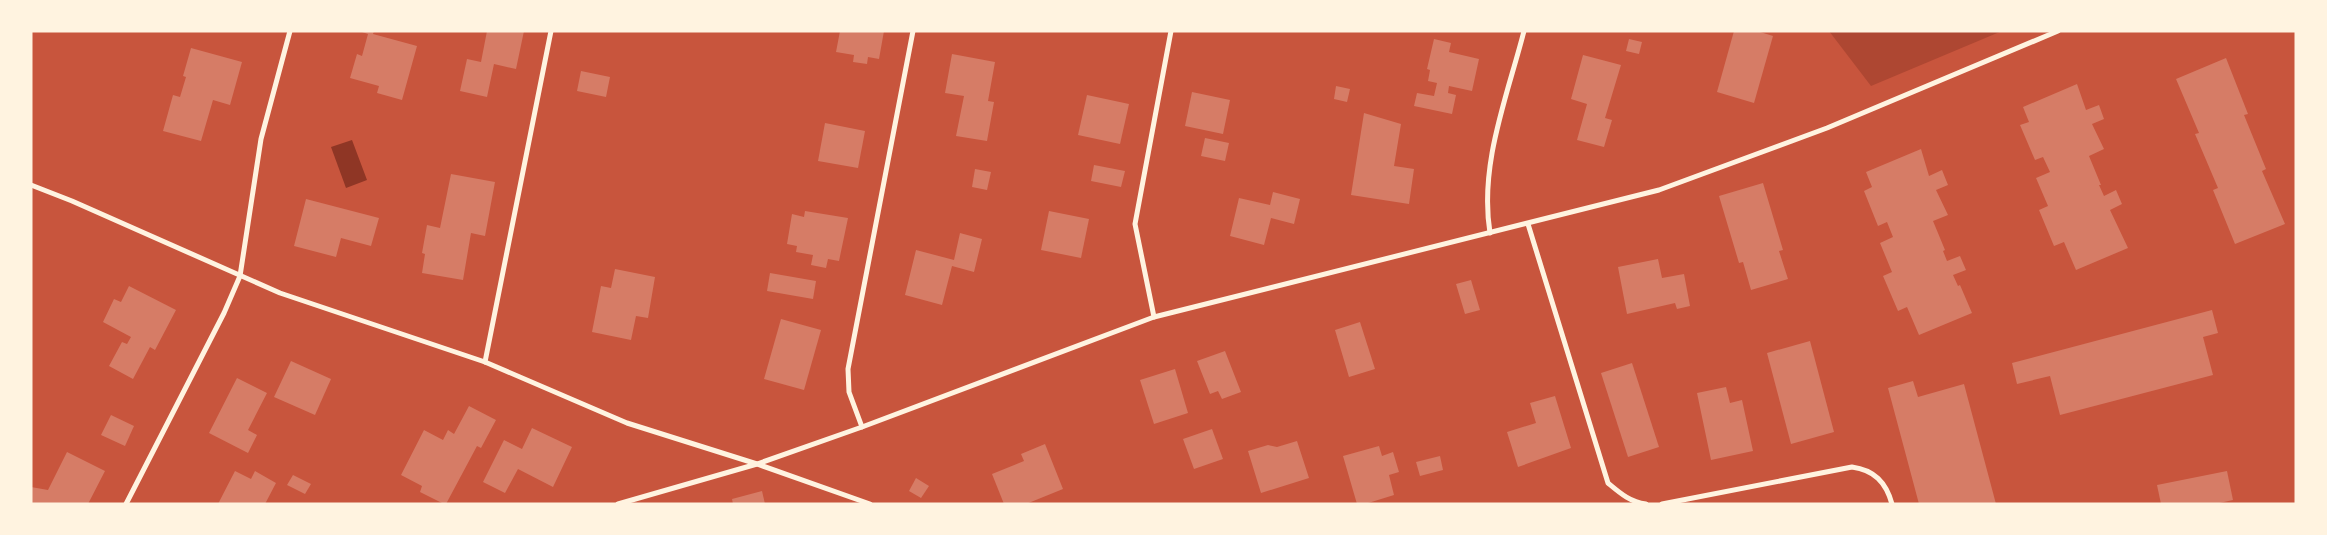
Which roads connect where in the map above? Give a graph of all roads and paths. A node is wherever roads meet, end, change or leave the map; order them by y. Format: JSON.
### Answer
{"nodes":[{"id":1,"x":290,"y":31,"type":"edge"},
{"id":2,"x":550,"y":31,"type":"edge"},
{"id":3,"x":913,"y":31,"type":"edge"},
{"id":4,"x":1171,"y":31,"type":"edge"},
{"id":5,"x":1524,"y":31,"type":"edge"},
{"id":6,"x":2058,"y":31,"type":"edge"},
{"id":7,"x":31,"y":185,"type":"edge"},
{"id":8,"x":1528,"y":224,"type":"junction"},
{"id":9,"x":1490,"y":233,"type":"junction"},
{"id":10,"x":240,"y":276,"type":"junction"},
{"id":11,"x":1154,"y":317,"type":"junction"},
{"id":12,"x":485,"y":362,"type":"junction"},
{"id":13,"x":862,"y":428,"type":"junction"},
{"id":14,"x":757,"y":464,"type":"junction"},
{"id":15,"x":126,"y":504,"type":"edge"},
{"id":16,"x":618,"y":504,"type":"edge"},
{"id":17,"x":870,"y":504,"type":"edge"},
{"id":18,"x":1646,"y":504,"type":"edge"},
{"id":19,"x":1662,"y":504,"type":"edge"},
{"id":20,"x":1892,"y":504,"type":"edge"}],
"edges":[{"from":1,"to":10,"type":"street"},
{"from":2,"to":12,"type":"street"},
{"from":3,"to":13,"type":"street"},
{"from":4,"to":11,"type":"street"},
{"from":5,"to":9,"type":"street"},
{"from":6,"to":8,"type":"street"},
{"from":7,"to":10,"type":"street"},
{"from":8,"to":9,"type":"street"},
{"from":8,"to":18,"type":"street"},
{"from":9,"to":11,"type":"street"},
{"from":10,"to":12,"type":"street"},
{"from":10,"to":15,"type":"street"},
{"from":11,"to":13,"type":"street"},
{"from":12,"to":14,"type":"street"},
{"from":13,"to":14,"type":"street"},
{"from":14,"to":16,"type":"street"},
{"from":14,"to":17,"type":"street"},
{"from":19,"to":20,"type":"street"}]}
